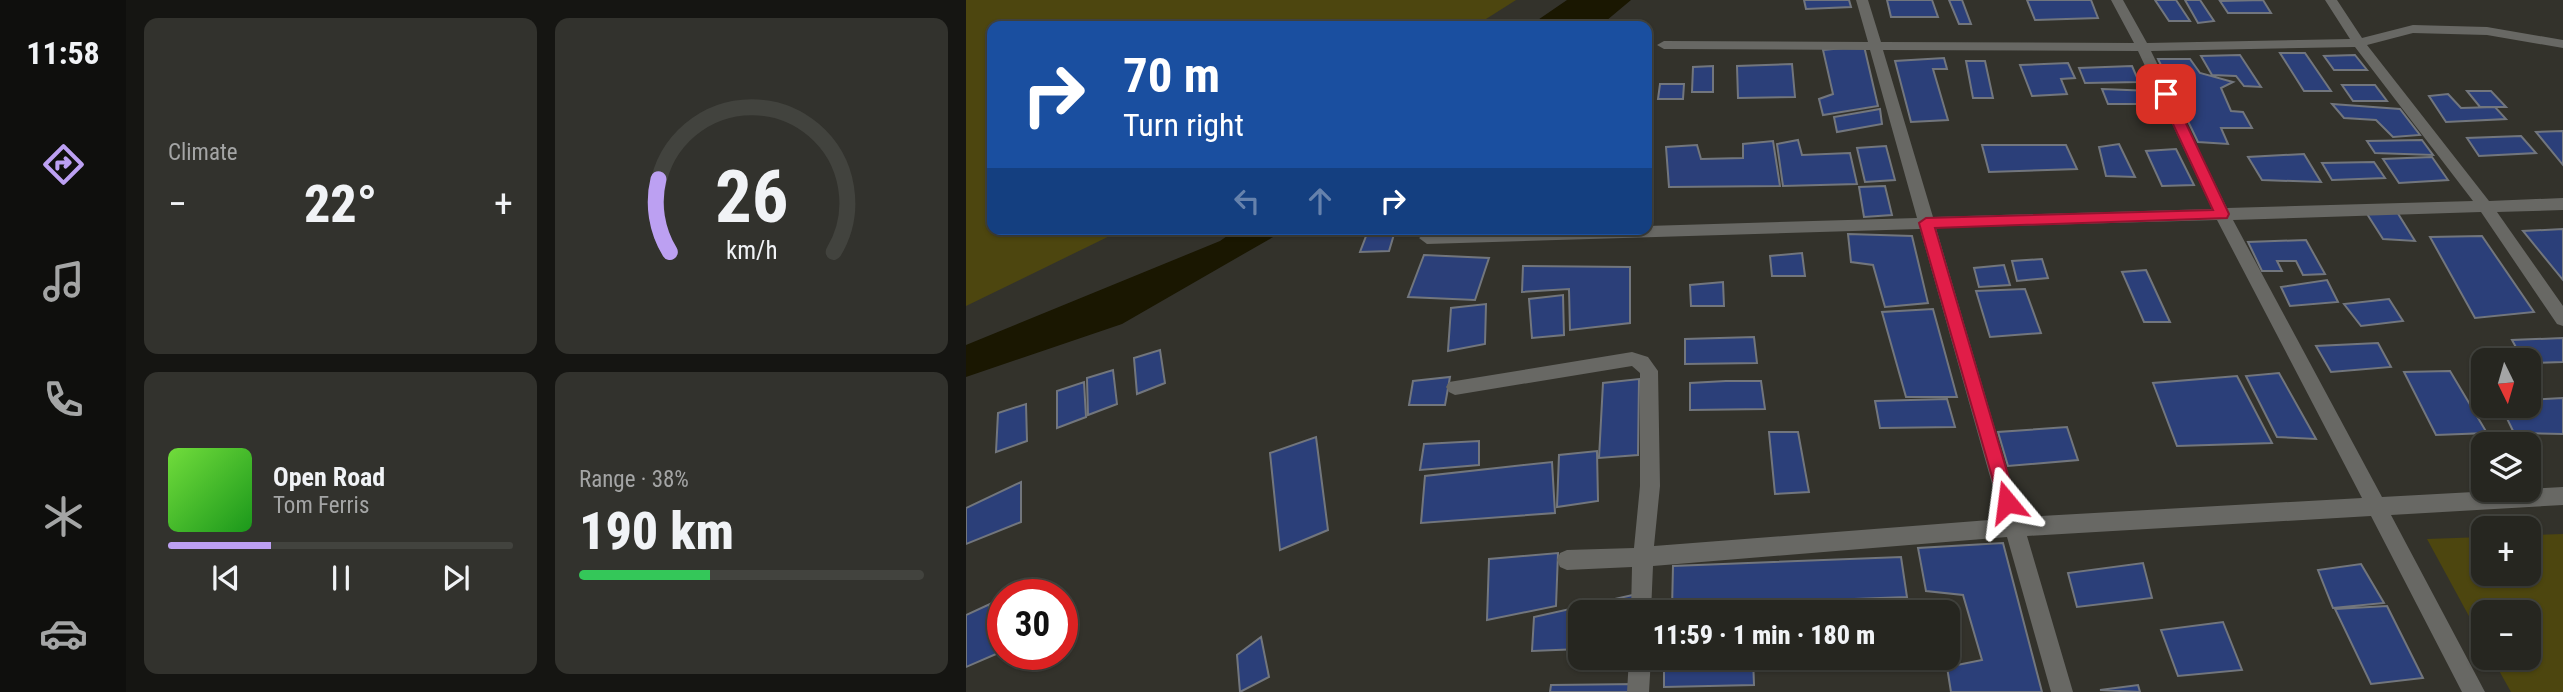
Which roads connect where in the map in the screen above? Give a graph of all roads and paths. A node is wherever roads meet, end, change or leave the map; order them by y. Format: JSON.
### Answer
{"nodes":[{"id":1,"x":1862,"y":0,"type":"edge"},
{"id":2,"x":2117,"y":0,"type":"edge"},
{"id":3,"x":2330,"y":0,"type":"edge"},
{"id":4,"x":2359,"y":43,"type":"junction"},
{"id":5,"x":2563,"y":44,"type":"edge"},
{"id":6,"x":1664,"y":45,"type":"dead end"},
{"id":7,"x":1874,"y":45,"type":"junction"},
{"id":8,"x":2143,"y":47,"type":"junction"},
{"id":9,"x":2563,"y":204,"type":"edge"},
{"id":10,"x":2485,"y":206,"type":"junction"},
{"id":11,"x":2222,"y":214,"type":"junction"},
{"id":12,"x":1926,"y":223,"type":"junction"},
{"id":13,"x":1652,"y":231,"type":"edge"},
{"id":14,"x":1527,"y":235,"type":"edge"},
{"id":15,"x":1427,"y":238,"type":"dead end"},
{"id":16,"x":2563,"y":319,"type":"edge"},
{"id":17,"x":1455,"y":387,"type":"dead end"},
{"id":18,"x":2563,"y":495,"type":"edge"},
{"id":19,"x":2376,"y":506,"type":"junction"},
{"id":20,"x":2014,"y":527,"type":"junction"},
{"id":21,"x":1643,"y":556,"type":"junction"},
{"id":22,"x":1567,"y":560,"type":"dead end"},
{"id":23,"x":1641,"y":600,"type":"edge"},
{"id":24,"x":1639,"y":670,"type":"edge"},
{"id":25,"x":1638,"y":692,"type":"edge"},
{"id":26,"x":2062,"y":692,"type":"edge"},
{"id":27,"x":2474,"y":692,"type":"edge"}],
"edges":[{"from":1,"to":7,"type":"street"},
{"from":2,"to":8,"type":"street"},
{"from":3,"to":4,"type":"street"},
{"from":4,"to":5,"type":"street"},
{"from":4,"to":8,"type":"street"},
{"from":4,"to":10,"type":"street"},
{"from":6,"to":7,"type":"street"},
{"from":7,"to":8,"type":"street"},
{"from":7,"to":12,"type":"street"},
{"from":8,"to":11,"type":"street"},
{"from":9,"to":10,"type":"street"},
{"from":10,"to":11,"type":"street"},
{"from":10,"to":16,"type":"street"},
{"from":11,"to":12,"type":"street"},
{"from":11,"to":19,"type":"street"},
{"from":12,"to":13,"type":"street"},
{"from":12,"to":20,"type":"street"},
{"from":14,"to":15,"type":"street"},
{"from":17,"to":21,"type":"street"},
{"from":18,"to":19,"type":"street"},
{"from":19,"to":20,"type":"street"},
{"from":19,"to":27,"type":"street"},
{"from":20,"to":21,"type":"street"},
{"from":20,"to":26,"type":"street"},
{"from":21,"to":22,"type":"street"},
{"from":21,"to":23,"type":"street"},
{"from":24,"to":25,"type":"street"}]}
